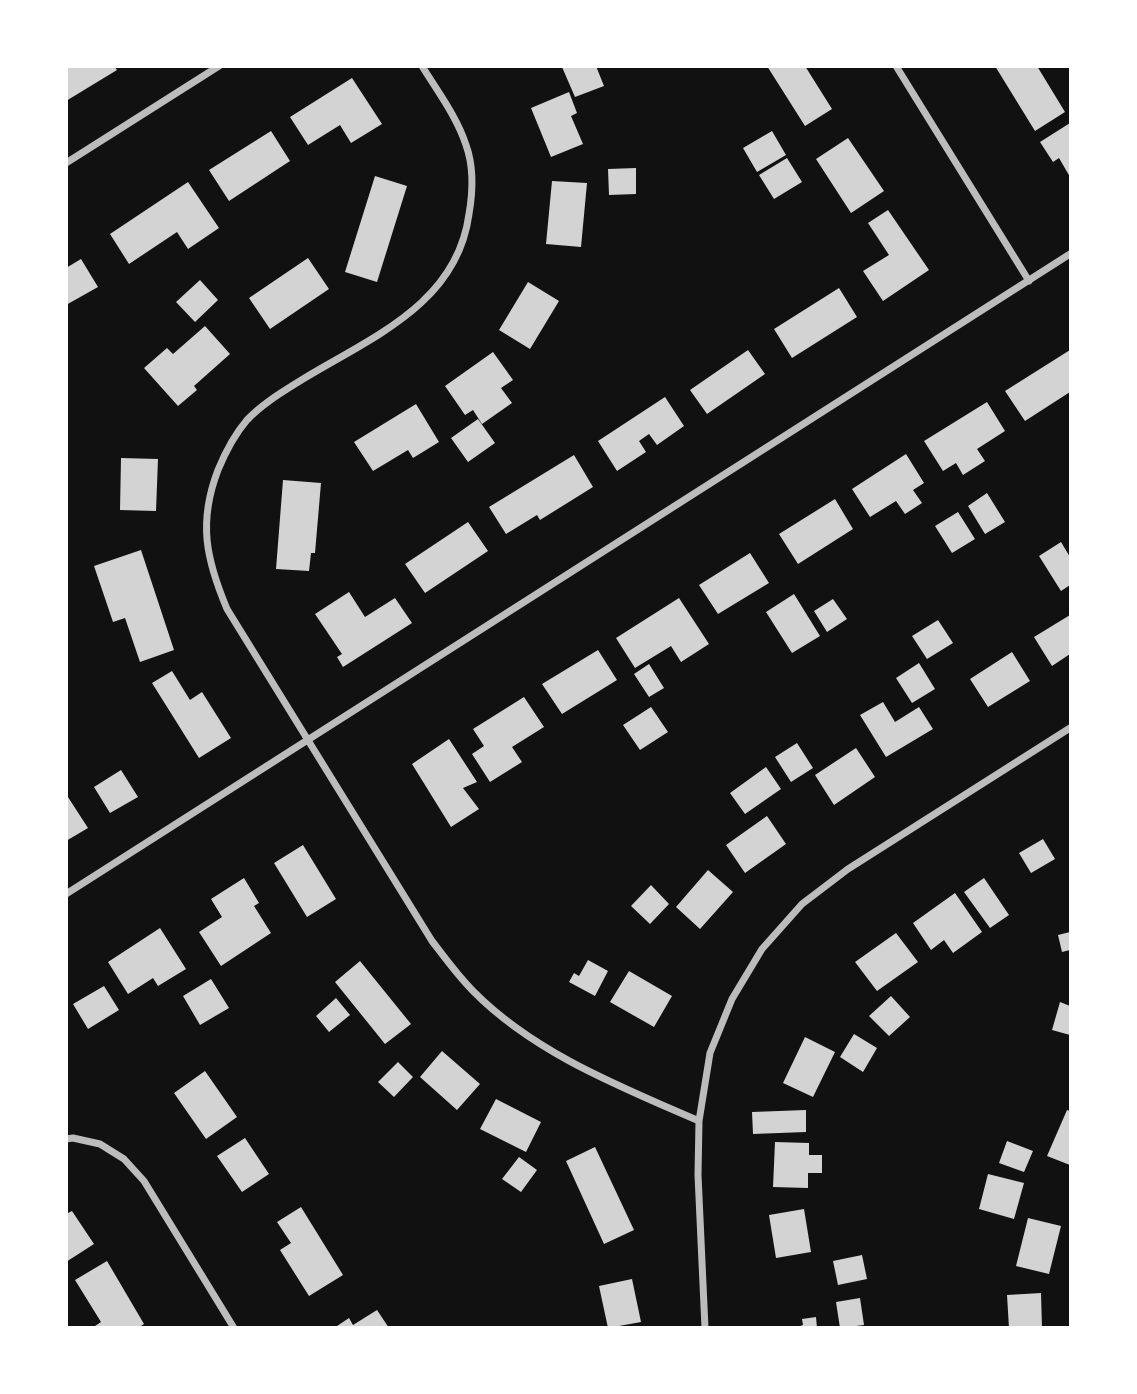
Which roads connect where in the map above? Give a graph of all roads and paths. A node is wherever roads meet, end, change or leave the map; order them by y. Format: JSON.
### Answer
{"nodes":[{"id":1,"x":219,"y":66,"type":"edge"},
{"id":2,"x":422,"y":66,"type":"edge"},
{"id":3,"x":896,"y":66,"type":"edge"},
{"id":4,"x":66,"y":163,"type":"edge"},
{"id":5,"x":1070,"y":254,"type":"edge"},
{"id":6,"x":1029,"y":281,"type":"junction"},
{"id":7,"x":1070,"y":728,"type":"edge"},
{"id":8,"x":308,"y":740,"type":"junction"},
{"id":9,"x":66,"y":894,"type":"edge"},
{"id":10,"x":699,"y":1121,"type":"junction"},
{"id":11,"x":66,"y":1139,"type":"edge"},
{"id":12,"x":234,"y":1328,"type":"edge"},
{"id":13,"x":705,"y":1328,"type":"edge"}],
"edges":[{"from":1,"to":4,"type":"street"},
{"from":2,"to":8,"type":"street"},
{"from":3,"to":6,"type":"street"},
{"from":5,"to":6,"type":"street"},
{"from":6,"to":8,"type":"street"},
{"from":7,"to":10,"type":"street"},
{"from":8,"to":9,"type":"street"},
{"from":8,"to":10,"type":"street"},
{"from":10,"to":13,"type":"street"},
{"from":11,"to":12,"type":"street"}]}
